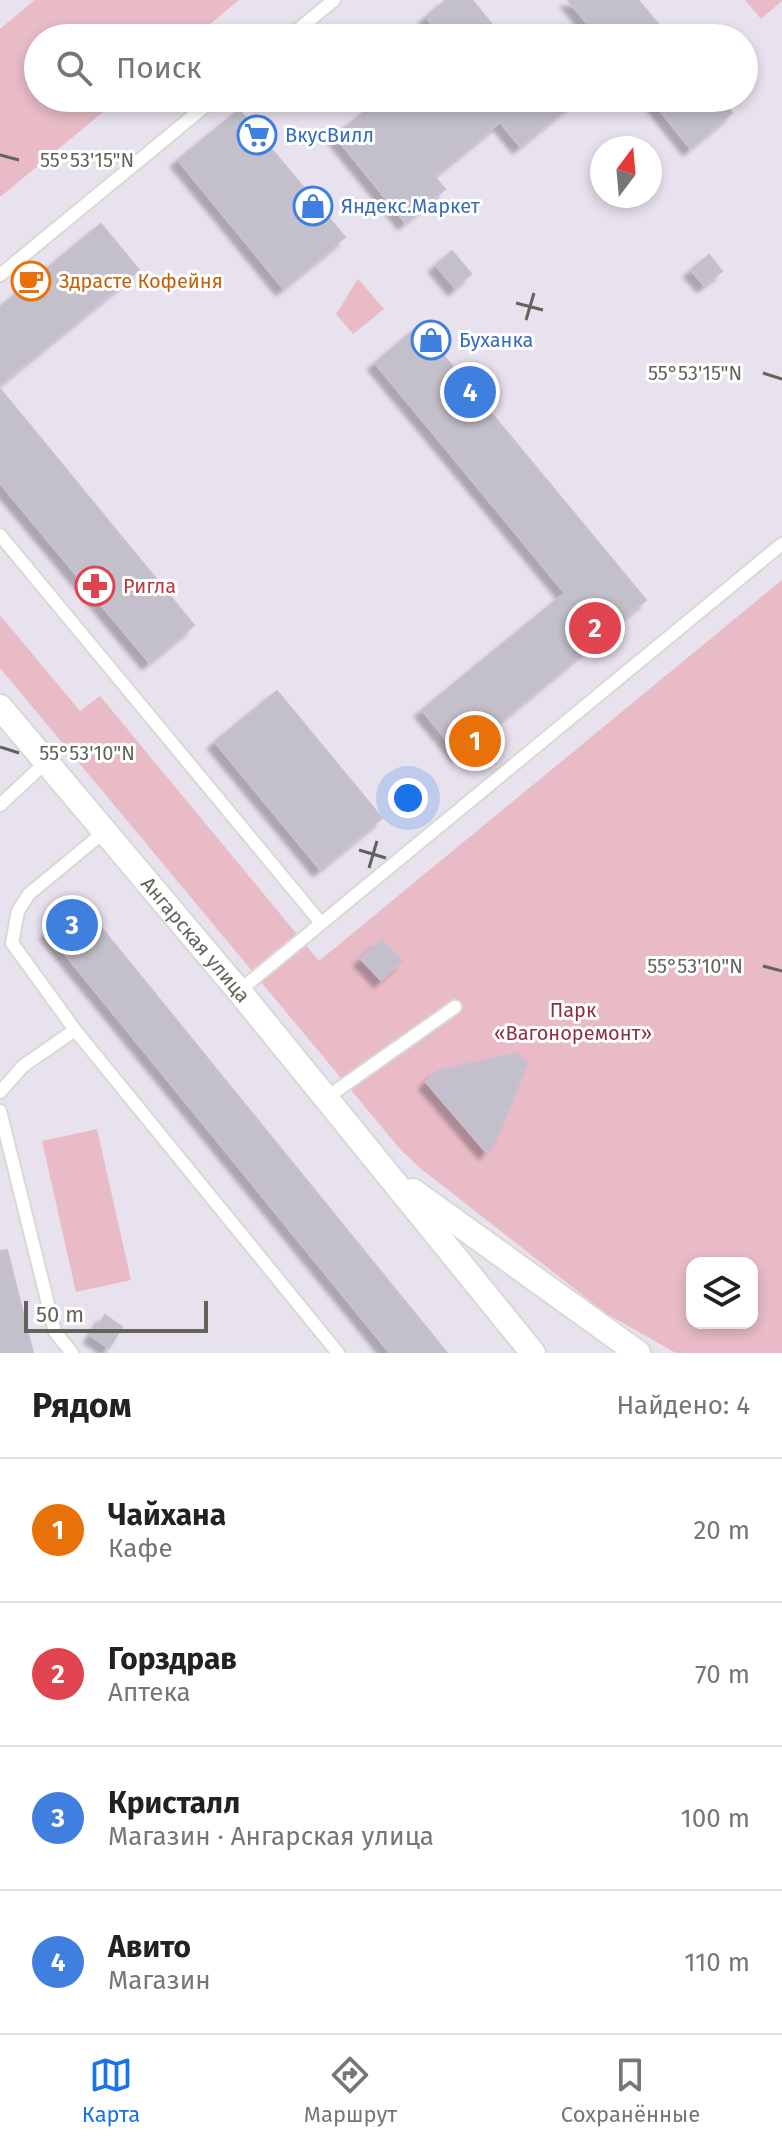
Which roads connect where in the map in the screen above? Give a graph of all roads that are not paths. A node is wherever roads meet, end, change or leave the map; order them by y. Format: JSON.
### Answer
{"nodes":[{"id":1,"x":334,"y":0,"type":"edge"},
{"id":2,"x":305,"y":24,"type":"edge"},
{"id":3,"x":198,"y":112,"type":"edge"},
{"id":4,"x":0,"y":275,"type":"edge"},
{"id":5,"x":0,"y":535,"type":"edge"},
{"id":6,"x":782,"y":544,"type":"edge"},
{"id":7,"x":0,"y":707,"type":"edge"},
{"id":8,"x":46,"y":762,"type":"junction"},
{"id":9,"x":0,"y":805,"type":"edge"},
{"id":10,"x":104,"y":832,"type":"junction"},
{"id":11,"x":321,"y":923,"type":"junction"},
{"id":12,"x":239,"y":991,"type":"junction"},
{"id":13,"x":455,"y":1007,"type":"dead end"},
{"id":14,"x":75,"y":1030,"type":"junction"},
{"id":15,"x":0,"y":1092,"type":"edge"},
{"id":16,"x":326,"y":1098,"type":"junction"},
{"id":17,"x":0,"y":1111,"type":"edge"},
{"id":18,"x":389,"y":1173,"type":"junction"},
{"id":19,"x":72,"y":1353,"type":"edge"},
{"id":20,"x":338,"y":1353,"type":"edge"},
{"id":21,"x":533,"y":1353,"type":"edge"},
{"id":22,"x":638,"y":1353,"type":"edge"}],
"edges":[{"from":1,"to":2,"type":"lane"},
{"from":3,"to":4,"type":"lane"},
{"from":5,"to":11,"type":"lane"},
{"from":6,"to":11,"type":"lane"},
{"from":7,"to":8,"type":"street","name":"Ангарская улица"},
{"from":8,"to":9,"type":"lane"},
{"from":8,"to":10,"type":"street","name":"Ангарская улица"},
{"from":10,"to":12,"type":"street","name":"Ангарская улица"},
{"from":10,"to":14,"type":"lane"},
{"from":11,"to":12,"type":"lane"},
{"from":12,"to":16,"type":"street","name":"Ангарская улица"},
{"from":13,"to":16,"type":"lane"},
{"from":14,"to":15,"type":"lane"},
{"from":14,"to":20,"type":"lane"},
{"from":16,"to":18,"type":"street","name":"Ангарская улица"},
{"from":17,"to":19,"type":"lane"},
{"from":18,"to":21,"type":"street","name":"Ангарская улица"},
{"from":18,"to":22,"type":"street","name":"Ангарская улица"}]}
